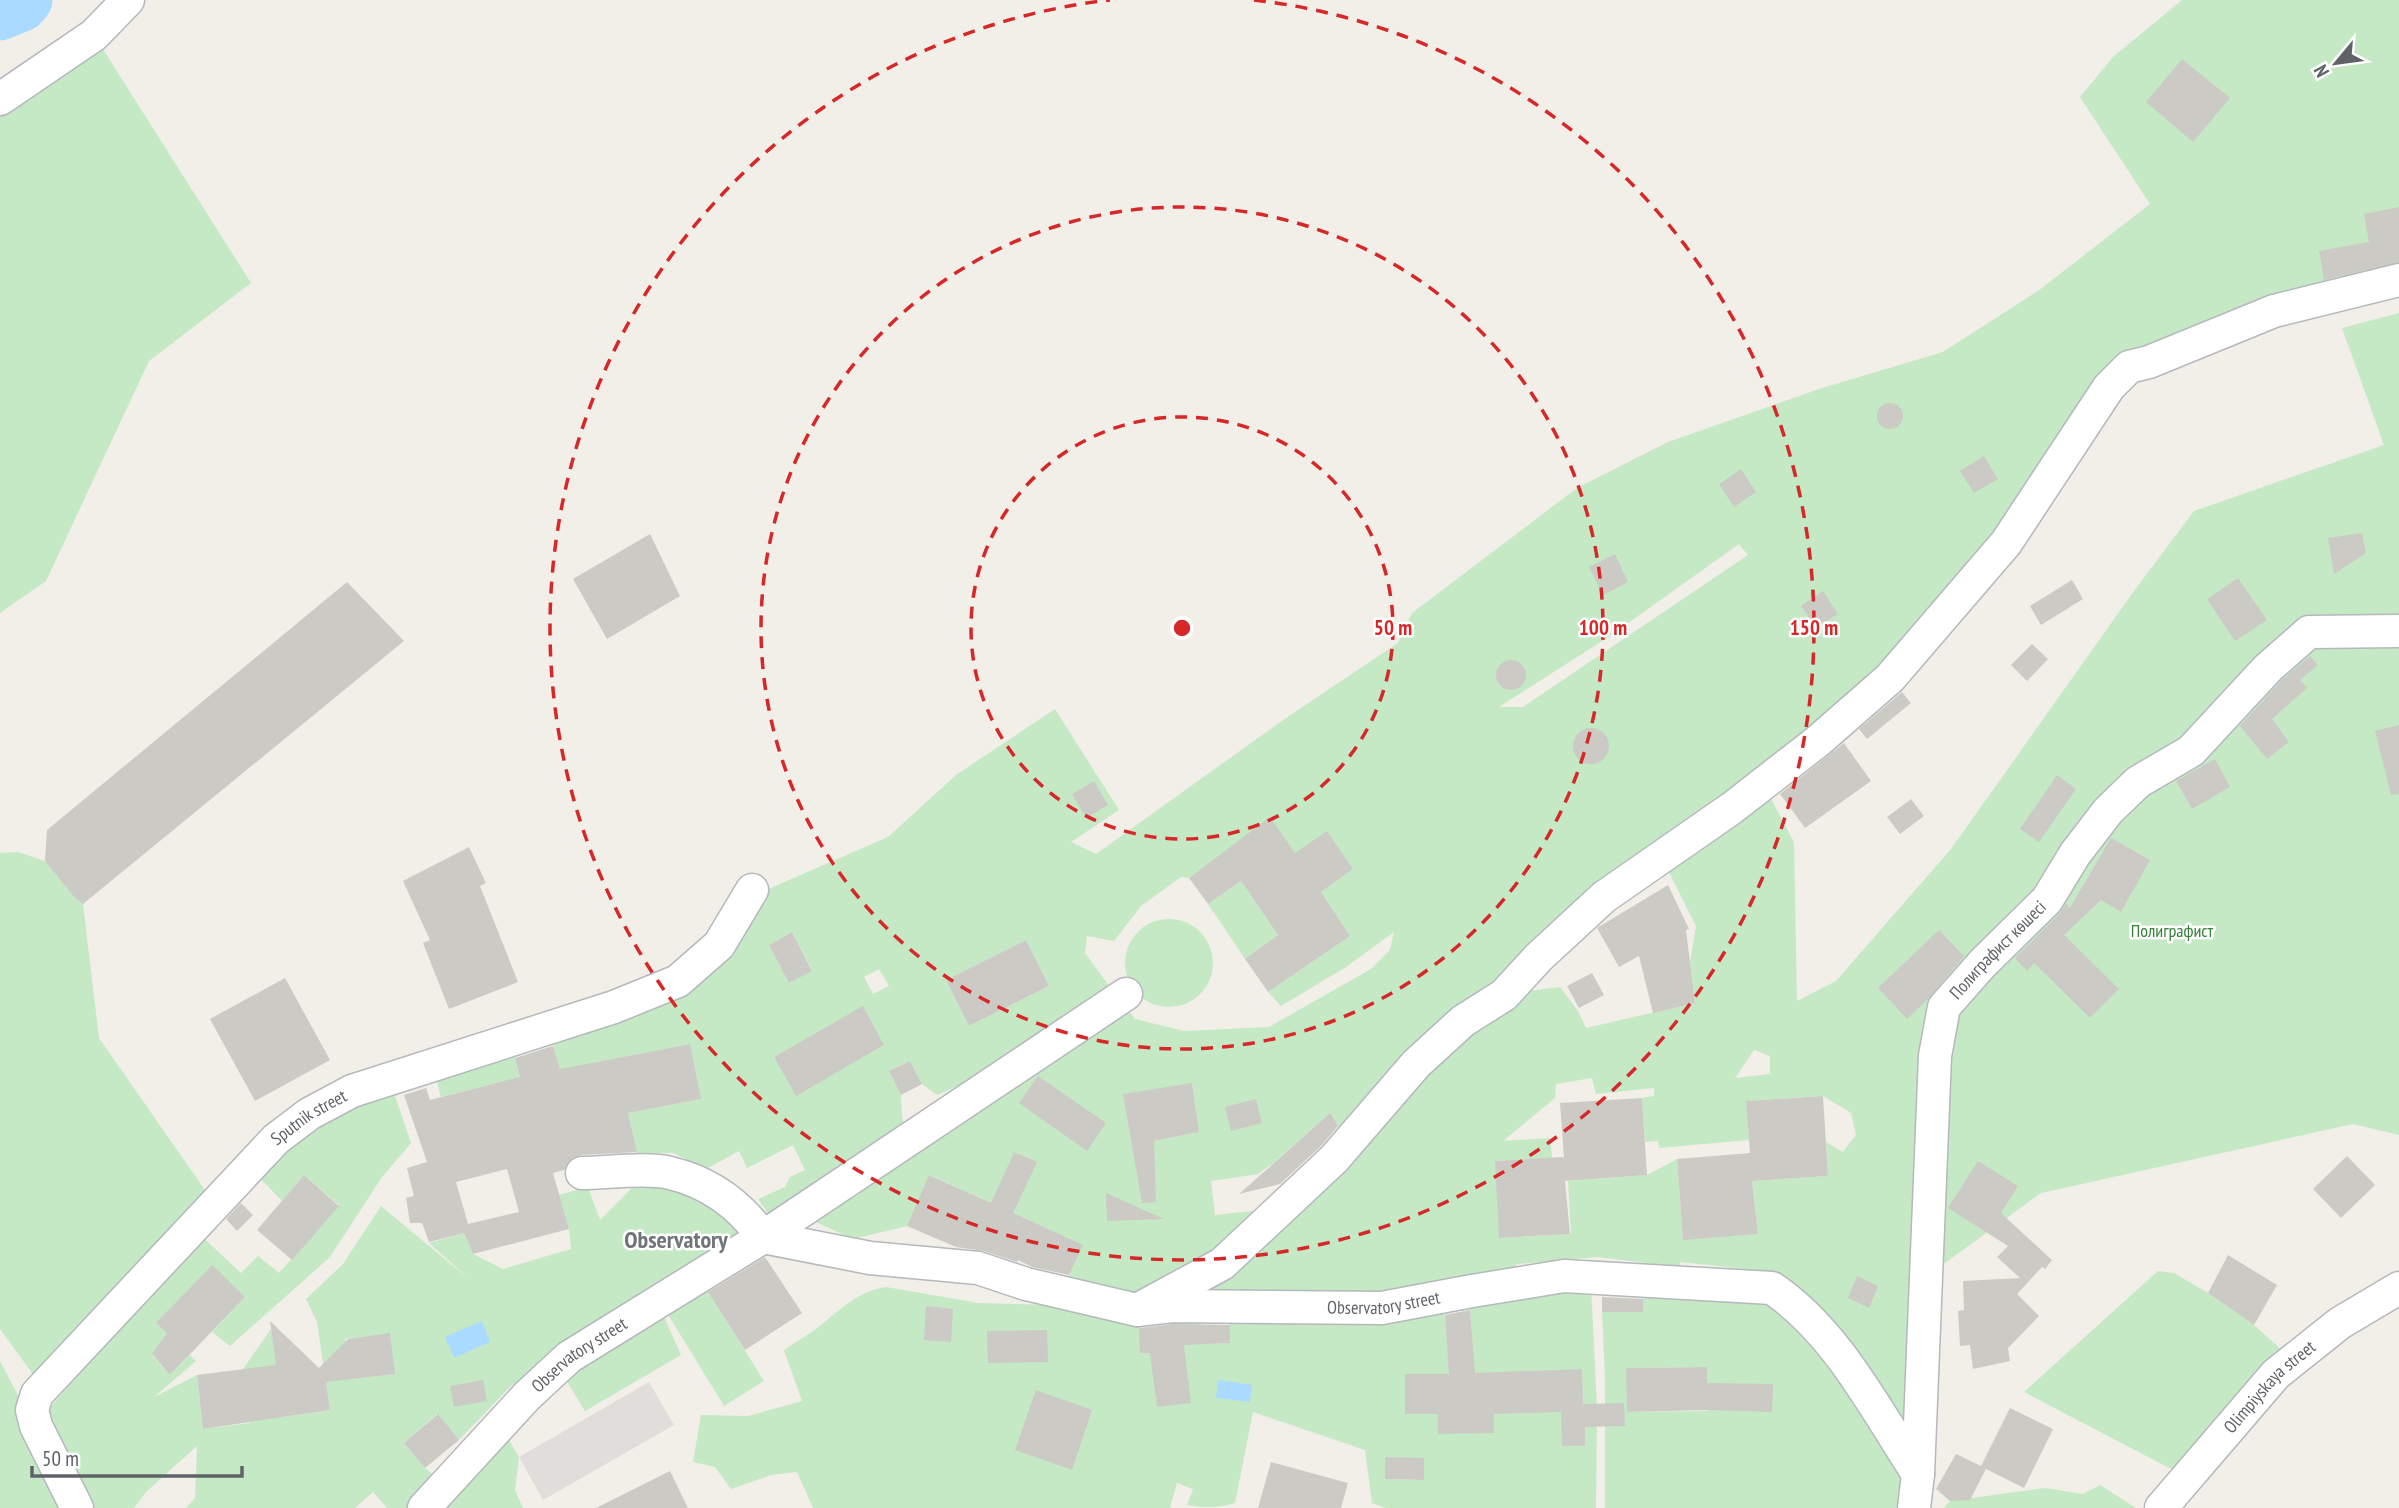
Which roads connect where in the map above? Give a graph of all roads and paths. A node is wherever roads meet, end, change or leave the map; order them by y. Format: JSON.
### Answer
{"nodes":[{"id":1,"x":128,"y":0,"type":"edge"},
{"id":2,"x":0,"y":99,"type":"edge"},
{"id":3,"x":2399,"y":280,"type":"edge"},
{"id":4,"x":2399,"y":631,"type":"edge"},
{"id":5,"x":752,"y":890,"type":"dead end"},
{"id":6,"x":1126,"y":994,"type":"dead end"},
{"id":7,"x":582,"y":1173,"type":"dead end"},
{"id":8,"x":763,"y":1237,"type":"junction"},
{"id":9,"x":2399,"y":1288,"type":"edge"},
{"id":10,"x":1137,"y":1310,"type":"junction"},
{"id":11,"x":1918,"y":1474,"type":"junction"},
{"id":12,"x":77,"y":1508,"type":"edge"},
{"id":13,"x":424,"y":1508,"type":"edge"},
{"id":14,"x":1914,"y":1508,"type":"edge"},
{"id":15,"x":2161,"y":1508,"type":"edge"}],
"edges":[{"from":1,"to":2,"type":"street"},
{"from":3,"to":10,"type":"street"},
{"from":4,"to":11,"type":"street","name":"Полиграфист көшесі"},
{"from":5,"to":12,"type":"street","name":"Sputnik street"},
{"from":6,"to":8,"type":"street","name":"Observatory street"},
{"from":7,"to":8,"type":"street"},
{"from":8,"to":10,"type":"street","name":"Observatory street"},
{"from":8,"to":13,"type":"street","name":"Observatory street"},
{"from":9,"to":15,"type":"street","name":"Olimpiyskaya street"},
{"from":10,"to":11,"type":"street","name":"Observatory street"},
{"from":11,"to":14,"type":"street","name":"Полиграфист көшесі"}]}
